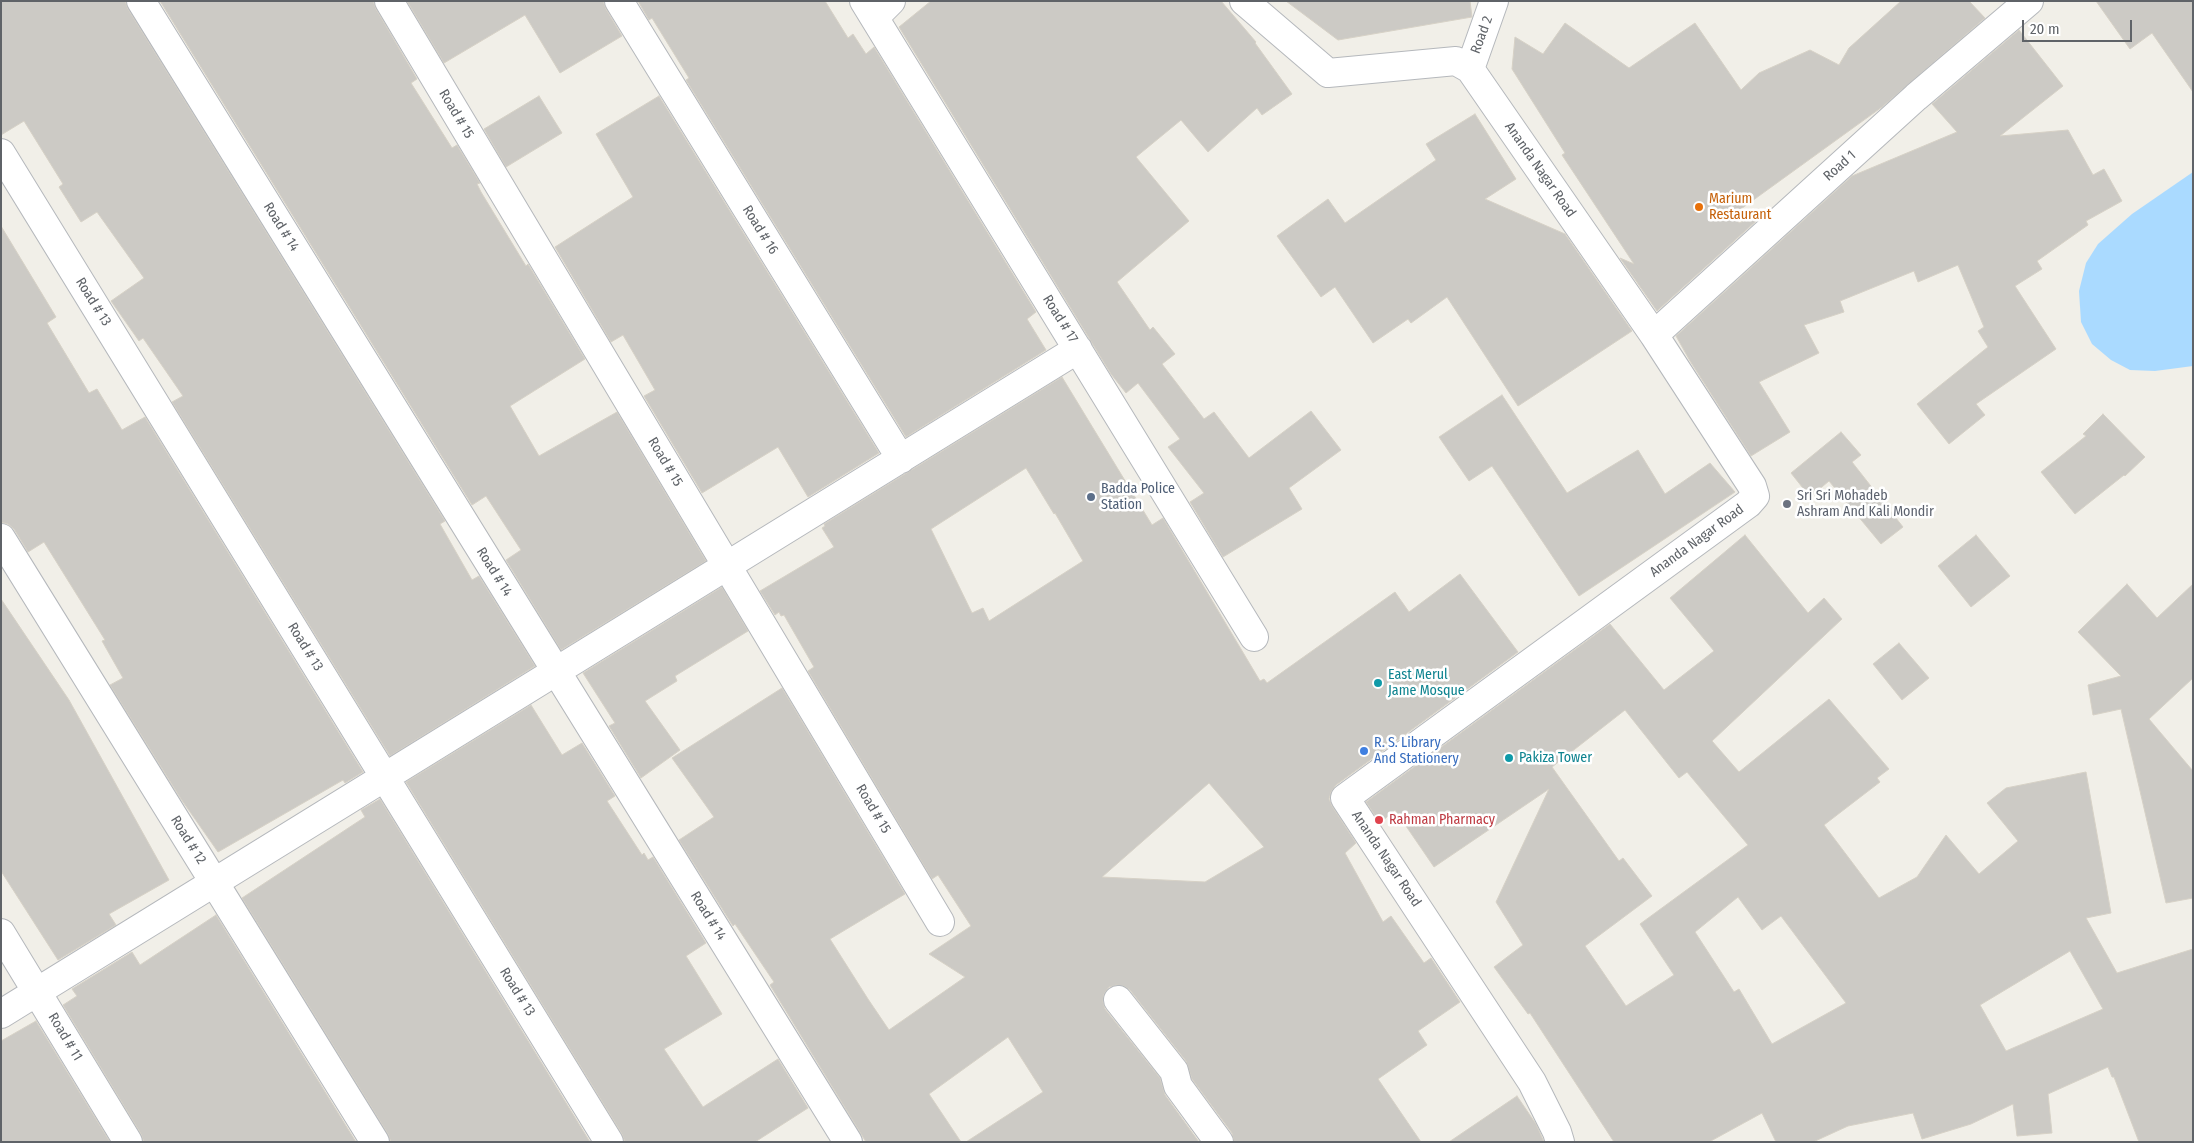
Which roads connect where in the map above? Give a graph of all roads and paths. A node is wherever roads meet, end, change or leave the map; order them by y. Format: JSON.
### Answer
{"nodes":[{"id":1,"x":141,"y":1,"type":"edge"},
{"id":2,"x":389,"y":1,"type":"edge"},
{"id":3,"x":619,"y":1,"type":"edge"},
{"id":4,"x":1244,"y":1,"type":"edge"},
{"id":5,"x":1494,"y":1,"type":"edge"},
{"id":6,"x":2029,"y":1,"type":"edge"},
{"id":7,"x":877,"y":6,"type":"edge"},
{"id":8,"x":1470,"y":69,"type":"junction"},
{"id":9,"x":1,"y":153,"type":"edge"},
{"id":10,"x":1654,"y":334,"type":"junction"},
{"id":11,"x":1078,"y":349,"type":"junction"},
{"id":12,"x":900,"y":458,"type":"junction"},
{"id":13,"x":1,"y":538,"type":"edge"},
{"id":14,"x":727,"y":566,"type":"junction"},
{"id":15,"x":1254,"y":637,"type":"dead end"},
{"id":16,"x":556,"y":671,"type":"junction"},
{"id":17,"x":385,"y":777,"type":"junction"},
{"id":18,"x":215,"y":882,"type":"junction"},
{"id":19,"x":940,"y":922,"type":"dead end"},
{"id":20,"x":1,"y":933,"type":"edge"},
{"id":21,"x":37,"y":992,"type":"junction"},
{"id":22,"x":1118,"y":1000,"type":"dead end"},
{"id":23,"x":1,"y":1014,"type":"edge"},
{"id":24,"x":128,"y":1142,"type":"edge"},
{"id":25,"x":375,"y":1142,"type":"edge"},
{"id":26,"x":610,"y":1142,"type":"edge"},
{"id":27,"x":848,"y":1142,"type":"edge"},
{"id":28,"x":1219,"y":1142,"type":"edge"},
{"id":29,"x":1560,"y":1142,"type":"edge"}],
"edges":[{"from":1,"to":16,"type":"street","name":"Road # 14"},
{"from":2,"to":14,"type":"street","name":"Road # 15"},
{"from":3,"to":12,"type":"street","name":"Road # 16"},
{"from":4,"to":8,"type":"street"},
{"from":5,"to":8,"type":"street","name":"Road 2"},
{"from":6,"to":10,"type":"street","name":"Road 1"},
{"from":7,"to":11,"type":"street","name":"Road # 17"},
{"from":8,"to":10,"type":"street","name":"Ananda Nagar Road"},
{"from":9,"to":17,"type":"street","name":"Road # 13"},
{"from":10,"to":29,"type":"street","name":"Ananda Nagar Road"},
{"from":11,"to":12,"type":"street"},
{"from":11,"to":15,"type":"street","name":"Road # 17"},
{"from":12,"to":14,"type":"street"},
{"from":13,"to":18,"type":"street","name":"Road # 12"},
{"from":14,"to":16,"type":"street"},
{"from":14,"to":19,"type":"street","name":"Road # 15"},
{"from":16,"to":17,"type":"street"},
{"from":16,"to":27,"type":"street","name":"Road # 14"},
{"from":17,"to":18,"type":"street"},
{"from":17,"to":26,"type":"street","name":"Road # 13"},
{"from":18,"to":21,"type":"street"},
{"from":18,"to":25,"type":"street","name":"Road # 12"},
{"from":20,"to":21,"type":"street","name":"Road # 11"},
{"from":21,"to":23,"type":"street"},
{"from":21,"to":24,"type":"street","name":"Road # 11"},
{"from":22,"to":28,"type":"street"}]}
